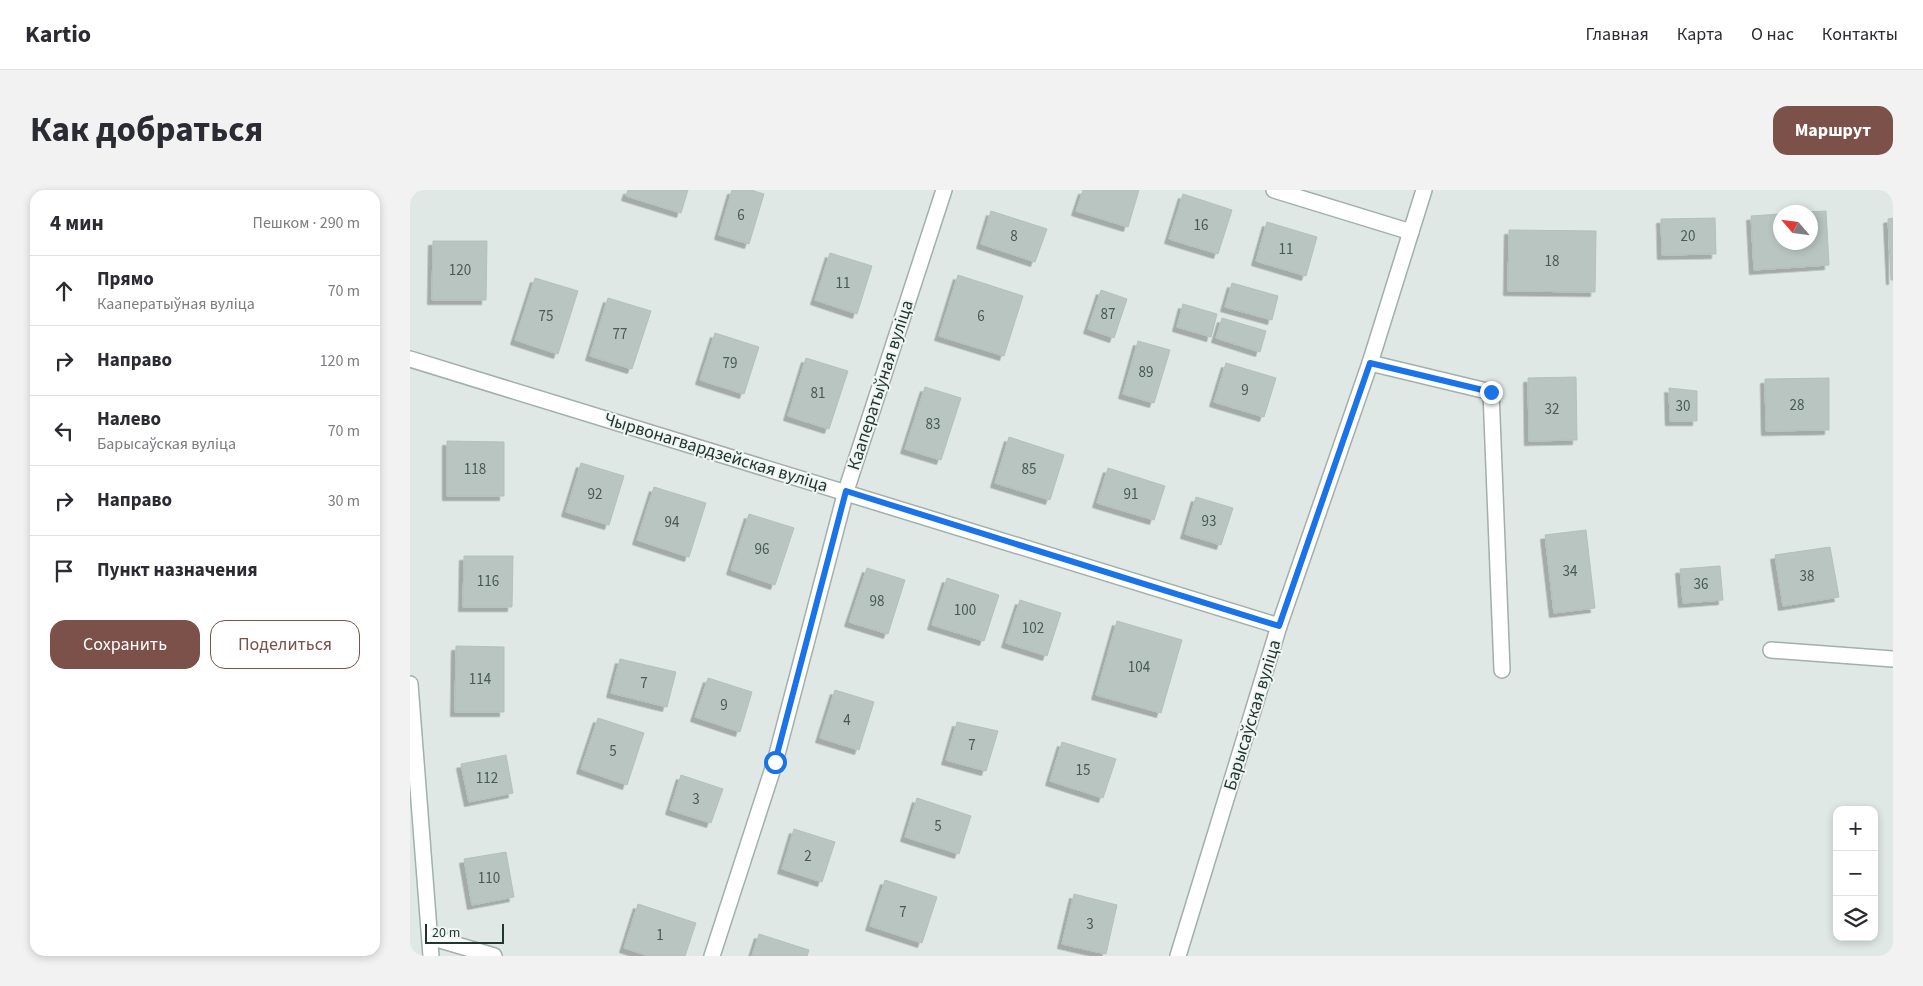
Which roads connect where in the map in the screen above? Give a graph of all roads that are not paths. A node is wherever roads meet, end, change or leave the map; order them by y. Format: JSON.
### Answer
{"nodes":[{"id":1,"x":944,"y":190,"type":"edge"},
{"id":2,"x":1274,"y":190,"type":"edge"},
{"id":3,"x":1424,"y":190,"type":"edge"},
{"id":4,"x":1411,"y":232,"type":"junction"},
{"id":5,"x":410,"y":359,"type":"edge"},
{"id":6,"x":1370,"y":363,"type":"junction"},
{"id":7,"x":846,"y":491,"type":"junction"},
{"id":8,"x":1279,"y":626,"type":"junction"},
{"id":9,"x":1771,"y":650,"type":"dead end"},
{"id":10,"x":1893,"y":659,"type":"edge"},
{"id":11,"x":1502,"y":670,"type":"dead end"},
{"id":12,"x":410,"y":684,"type":"edge"},
{"id":13,"x":430,"y":937,"type":"junction"},
{"id":14,"x":431,"y":956,"type":"edge"},
{"id":15,"x":494,"y":956,"type":"edge"},
{"id":16,"x":712,"y":956,"type":"edge"},
{"id":17,"x":1178,"y":956,"type":"edge"}],
"edges":[{"from":1,"to":7,"type":"street","name":"Кааператыўная вуліца"},
{"from":2,"to":4,"type":"street"},
{"from":3,"to":4,"type":"street","name":"Барысаўская вуліца"},
{"from":4,"to":6,"type":"street","name":"Барысаўская вуліца"},
{"from":5,"to":7,"type":"street","name":"Чырвонагвардзейская вуліца"},
{"from":6,"to":8,"type":"street","name":"Барысаўская вуліца"},
{"from":6,"to":11,"type":"street"},
{"from":7,"to":8,"type":"street","name":"Чырвонагвардзейская вуліца"},
{"from":7,"to":16,"type":"street","name":"Кааператыўная вуліца"},
{"from":8,"to":17,"type":"street","name":"Барысаўская вуліца"},
{"from":9,"to":10,"type":"street"},
{"from":12,"to":13,"type":"street"},
{"from":13,"to":14,"type":"street"},
{"from":13,"to":15,"type":"street"}]}
